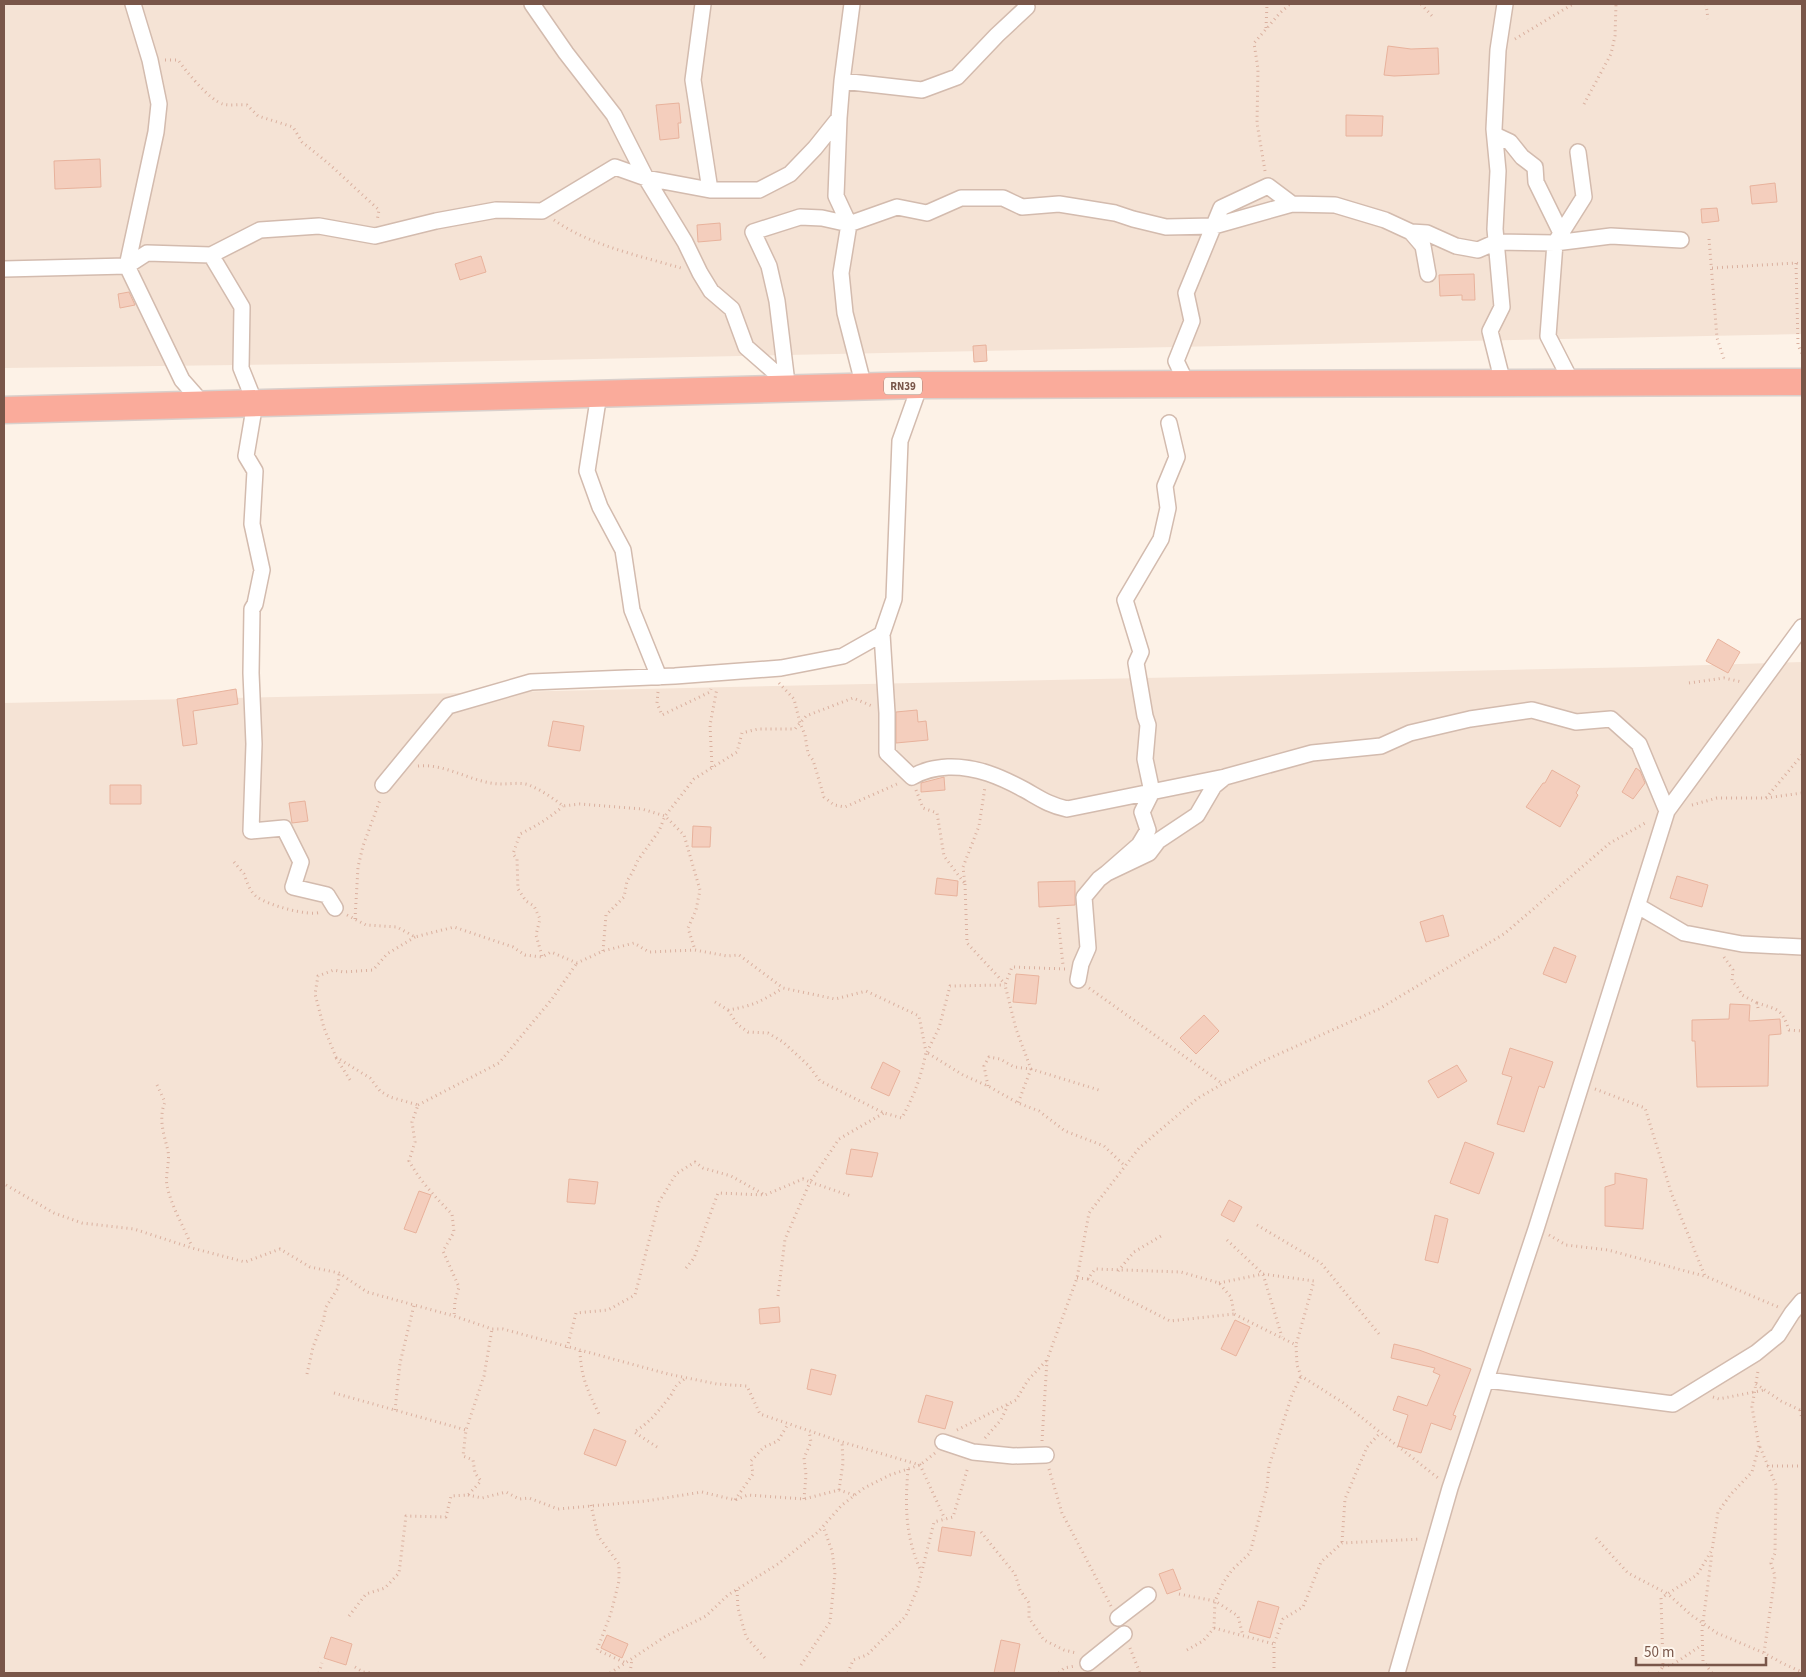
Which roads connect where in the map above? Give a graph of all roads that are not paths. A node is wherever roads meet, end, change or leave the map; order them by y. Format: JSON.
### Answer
{"nodes":[{"id":1,"x":133,"y":4,"type":"edge"},
{"id":2,"x":532,"y":4,"type":"edge"},
{"id":3,"x":704,"y":4,"type":"edge"},
{"id":4,"x":852,"y":4,"type":"edge"},
{"id":5,"x":1505,"y":4,"type":"edge"},
{"id":6,"x":1027,"y":7,"type":"dead end"},
{"id":7,"x":842,"y":81,"type":"junction"},
{"id":8,"x":839,"y":118,"type":"junction"},
{"id":9,"x":1495,"y":136,"type":"junction"},
{"id":10,"x":1578,"y":152,"type":"dead end"},
{"id":11,"x":646,"y":178,"type":"junction"},
{"id":12,"x":1536,"y":182,"type":"junction"},
{"id":13,"x":710,"y":190,"type":"junction"},
{"id":14,"x":1292,"y":204,"type":"junction"},
{"id":15,"x":1571,"y":218,"type":"junction"},
{"id":16,"x":849,"y":224,"type":"junction"},
{"id":17,"x":1214,"y":226,"type":"junction"},
{"id":18,"x":1411,"y":232,"type":"junction"},
{"id":19,"x":1558,"y":238,"type":"junction"},
{"id":20,"x":1681,"y":240,"type":"dead end"},
{"id":21,"x":1496,"y":242,"type":"junction"},
{"id":22,"x":210,"y":255,"type":"junction"},
{"id":23,"x":127,"y":266,"type":"junction"},
{"id":24,"x":4,"y":269,"type":"edge"},
{"id":25,"x":1428,"y":274,"type":"dead end"},
{"id":26,"x":1572,"y":382,"type":"junction"},
{"id":27,"x":1802,"y":382,"type":"edge"},
{"id":28,"x":1503,"y":383,"type":"junction"},
{"id":29,"x":1187,"y":384,"type":"junction"},
{"id":30,"x":798,"y":385,"type":"junction"},
{"id":31,"x":920,"y":385,"type":"junction"},
{"id":32,"x":864,"y":388,"type":"junction"},
{"id":33,"x":599,"y":394,"type":"junction"},
{"id":34,"x":255,"y":403,"type":"junction"},
{"id":35,"x":204,"y":405,"type":"junction"},
{"id":36,"x":4,"y":410,"type":"edge"},
{"id":37,"x":1169,"y":423,"type":"dead end"},
{"id":38,"x":1802,"y":627,"type":"edge"},
{"id":39,"x":882,"y":634,"type":"junction"},
{"id":40,"x":659,"y":677,"type":"junction"},
{"id":41,"x":1225,"y":777,"type":"junction"},
{"id":42,"x":383,"y":785,"type":"road end"},
{"id":43,"x":1152,"y":792,"type":"junction"},
{"id":44,"x":1666,"y":811,"type":"junction"},
{"id":45,"x":1107,"y":873,"type":"junction"},
{"id":46,"x":1638,"y":906,"type":"junction"},
{"id":47,"x":335,"y":908,"type":"road end"},
{"id":48,"x":1802,"y":947,"type":"edge"},
{"id":49,"x":1078,"y":980,"type":"road end"},
{"id":50,"x":1797,"y":1307,"type":"edge"},
{"id":51,"x":1487,"y":1380,"type":"junction"},
{"id":52,"x":943,"y":1442,"type":"road end"},
{"id":53,"x":1046,"y":1455,"type":"road end"},
{"id":54,"x":1148,"y":1595,"type":"dead end"},
{"id":55,"x":1118,"y":1618,"type":"road end"},
{"id":56,"x":1124,"y":1634,"type":"road end"},
{"id":57,"x":1088,"y":1663,"type":"road end"},
{"id":58,"x":1397,"y":1673,"type":"edge"}],
"edges":[{"from":1,"to":23,"type":"street"},
{"from":2,"to":11,"type":"street"},
{"from":3,"to":13,"type":"street"},
{"from":4,"to":7,"type":"street"},
{"from":5,"to":9,"type":"street"},
{"from":6,"to":7,"type":"street"},
{"from":7,"to":8,"type":"street"},
{"from":8,"to":13,"type":"street"},
{"from":8,"to":16,"type":"street"},
{"from":9,"to":12,"type":"street"},
{"from":9,"to":21,"type":"street"},
{"from":10,"to":15,"type":"street"},
{"from":11,"to":13,"type":"street"},
{"from":11,"to":22,"type":"street"},
{"from":11,"to":30,"type":"street"},
{"from":12,"to":15,"type":"street"},
{"from":12,"to":19,"type":"street"},
{"from":14,"to":17,"type":"street"},
{"from":14,"to":17,"type":"street"},
{"from":14,"to":18,"type":"street"},
{"from":15,"to":19,"type":"street"},
{"from":16,"to":17,"type":"street"},
{"from":16,"to":30,"type":"street"},
{"from":16,"to":32,"type":"street"},
{"from":17,"to":29,"type":"street"},
{"from":18,"to":21,"type":"street"},
{"from":18,"to":25,"type":"street"},
{"from":19,"to":20,"type":"street"},
{"from":19,"to":21,"type":"street"},
{"from":19,"to":26,"type":"street"},
{"from":21,"to":28,"type":"street"},
{"from":22,"to":23,"type":"street"},
{"from":22,"to":34,"type":"street"},
{"from":23,"to":24,"type":"street"},
{"from":23,"to":35,"type":"street"},
{"from":26,"to":27,"type":"highway","number":"RN39"},
{"from":26,"to":28,"type":"highway","number":"RN39"},
{"from":28,"to":29,"type":"highway","number":"RN39"},
{"from":29,"to":31,"type":"highway","number":"RN39"},
{"from":30,"to":32,"type":"highway","number":"RN39"},
{"from":30,"to":33,"type":"highway","number":"RN39"},
{"from":31,"to":32,"type":"highway","number":"RN39"},
{"from":31,"to":39,"type":"street"},
{"from":33,"to":34,"type":"highway","number":"RN39"},
{"from":33,"to":40,"type":"street"},
{"from":34,"to":35,"type":"highway","number":"RN39"},
{"from":34,"to":47,"type":"street"},
{"from":35,"to":36,"type":"highway","number":"RN39"},
{"from":37,"to":43,"type":"street"},
{"from":38,"to":44,"type":"street"},
{"from":39,"to":40,"type":"street"},
{"from":39,"to":43,"type":"street"},
{"from":40,"to":42,"type":"street"},
{"from":41,"to":43,"type":"street"},
{"from":41,"to":44,"type":"street"},
{"from":41,"to":45,"type":"street"},
{"from":43,"to":45,"type":"street"},
{"from":44,"to":46,"type":"street"},
{"from":45,"to":49,"type":"street"},
{"from":46,"to":48,"type":"street"},
{"from":46,"to":51,"type":"street"},
{"from":50,"to":51,"type":"street"},
{"from":51,"to":58,"type":"street"},
{"from":52,"to":53,"type":"street"},
{"from":54,"to":55,"type":"street"},
{"from":56,"to":57,"type":"street"}]}
